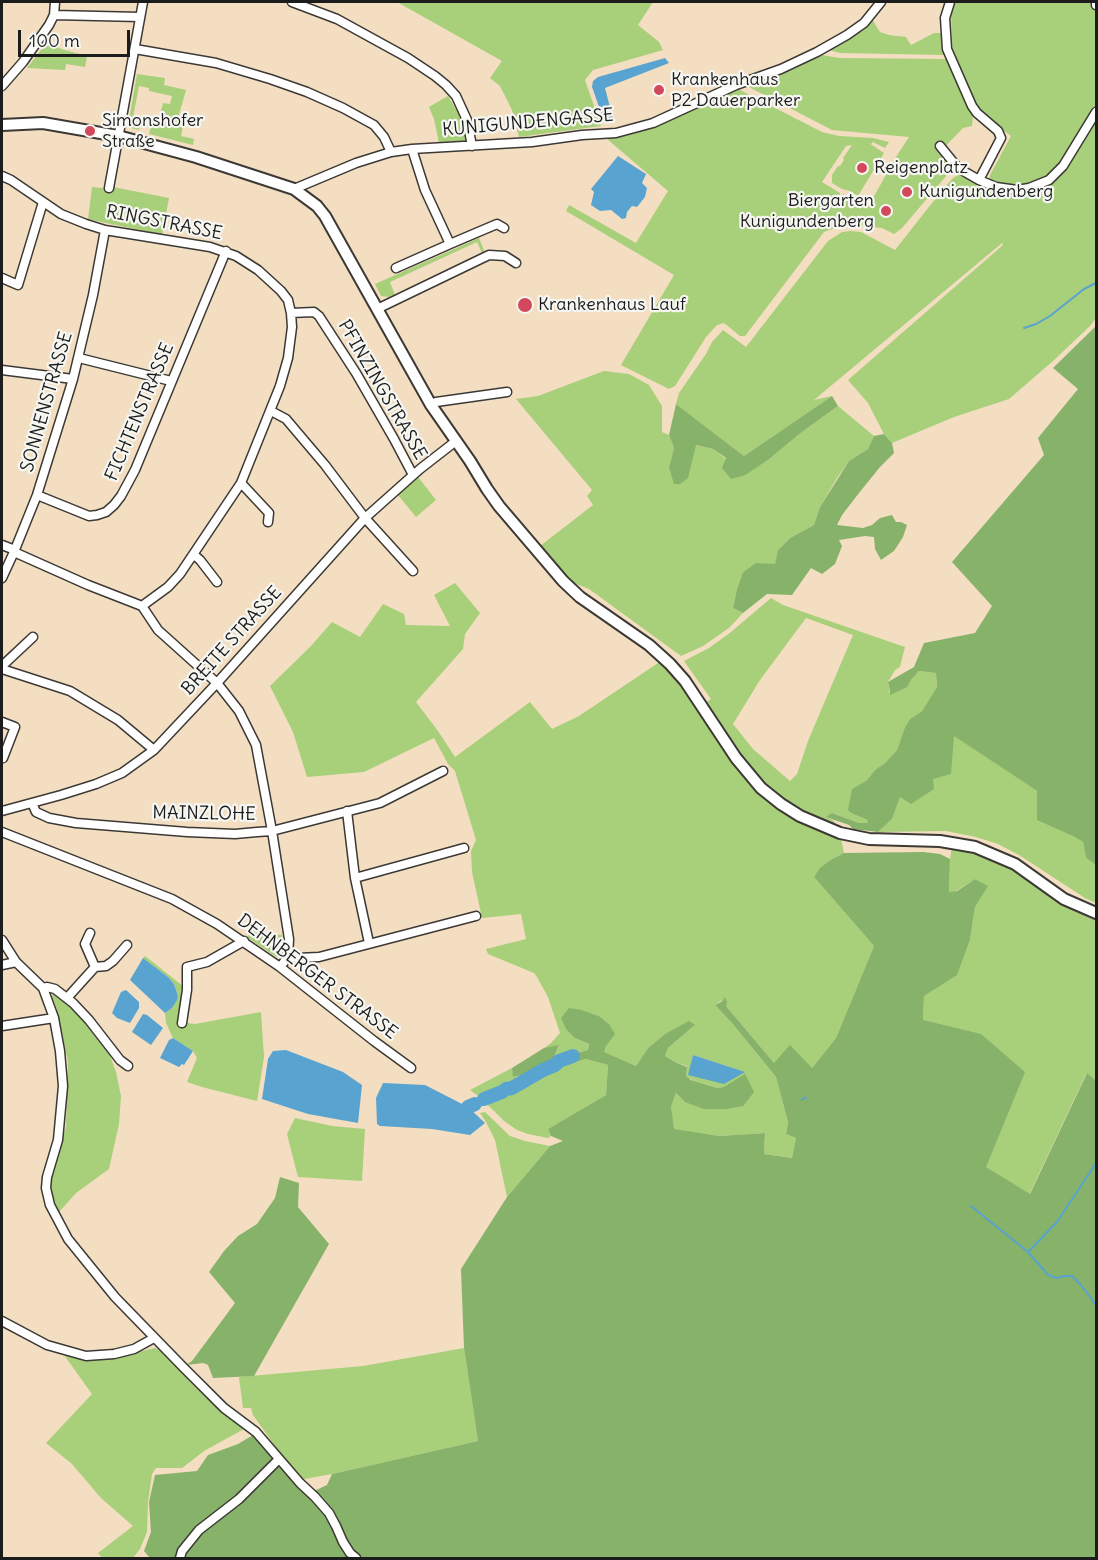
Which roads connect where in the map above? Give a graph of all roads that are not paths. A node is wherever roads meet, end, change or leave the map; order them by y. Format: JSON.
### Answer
{"nodes":[{"id":1,"x":55,"y":2,"type":"edge"},
{"id":2,"x":143,"y":2,"type":"edge"},
{"id":3,"x":292,"y":2,"type":"edge"},
{"id":4,"x":881,"y":2,"type":"edge"},
{"id":5,"x":950,"y":2,"type":"edge"},
{"id":6,"x":54,"y":15,"type":"junction"},
{"id":7,"x":140,"y":18,"type":"junction"},
{"id":8,"x":135,"y":49,"type":"junction"},
{"id":9,"x":2,"y":86,"type":"edge"},
{"id":10,"x":1096,"y":112,"type":"edge"},
{"id":11,"x":2,"y":124,"type":"edge"},
{"id":12,"x":118,"y":136,"type":"junction"},
{"id":13,"x":472,"y":146,"type":"junction"},
{"id":14,"x":940,"y":147,"type":"dead end"},
{"id":15,"x":412,"y":149,"type":"junction"},
{"id":16,"x":391,"y":152,"type":"junction"},
{"id":17,"x":2,"y":176,"type":"edge"},
{"id":18,"x":979,"y":180,"type":"junction"},
{"id":19,"x":110,"y":188,"type":"dead end"},
{"id":20,"x":294,"y":189,"type":"junction"},
{"id":21,"x":43,"y":202,"type":"junction"},
{"id":22,"x":504,"y":228,"type":"dead end"},
{"id":23,"x":105,"y":230,"type":"junction"},
{"id":24,"x":450,"y":244,"type":"junction"},
{"id":25,"x":226,"y":252,"type":"junction"},
{"id":26,"x":516,"y":263,"type":"dead end"},
{"id":27,"x":396,"y":268,"type":"dead end"},
{"id":28,"x":2,"y":278,"type":"edge"},
{"id":29,"x":377,"y":309,"type":"junction"},
{"id":30,"x":291,"y":313,"type":"junction"},
{"id":31,"x":79,"y":358,"type":"junction"},
{"id":32,"x":2,"y":370,"type":"edge"},
{"id":33,"x":73,"y":379,"type":"junction"},
{"id":34,"x":171,"y":381,"type":"junction"},
{"id":35,"x":507,"y":392,"type":"dead end"},
{"id":36,"x":431,"y":405,"type":"junction"},
{"id":37,"x":271,"y":411,"type":"junction"},
{"id":38,"x":456,"y":441,"type":"junction"},
{"id":39,"x":413,"y":476,"type":"junction"},
{"id":40,"x":241,"y":483,"type":"junction"},
{"id":41,"x":37,"y":495,"type":"junction"},
{"id":42,"x":366,"y":518,"type":"junction"},
{"id":43,"x":268,"y":522,"type":"dead end"},
{"id":44,"x":2,"y":545,"type":"edge"},
{"id":45,"x":15,"y":551,"type":"junction"},
{"id":46,"x":194,"y":555,"type":"junction"},
{"id":47,"x":413,"y":572,"type":"dead end"},
{"id":48,"x":2,"y":578,"type":"edge"},
{"id":49,"x":218,"y":582,"type":"dead end"},
{"id":50,"x":142,"y":606,"type":"junction"},
{"id":51,"x":33,"y":637,"type":"dead end"},
{"id":52,"x":2,"y":668,"type":"edge"},
{"id":53,"x":217,"y":683,"type":"junction"},
{"id":54,"x":2,"y":722,"type":"edge"},
{"id":55,"x":154,"y":750,"type":"junction"},
{"id":56,"x":3,"y":758,"type":"dead end"},
{"id":57,"x":443,"y":771,"type":"dead end"},
{"id":58,"x":32,"y":803,"type":"junction"},
{"id":59,"x":2,"y":811,"type":"edge"},
{"id":60,"x":347,"y":812,"type":"junction"},
{"id":61,"x":272,"y":831,"type":"junction"},
{"id":62,"x":2,"y":832,"type":"edge"},
{"id":63,"x":464,"y":848,"type":"dead end"},
{"id":64,"x":355,"y":878,"type":"junction"},
{"id":65,"x":1096,"y":913,"type":"edge"},
{"id":66,"x":476,"y":916,"type":"dead end"},
{"id":67,"x":90,"y":933,"type":"dead end"},
{"id":68,"x":2,"y":940,"type":"edge"},
{"id":69,"x":244,"y":941,"type":"junction"},
{"id":70,"x":369,"y":943,"type":"junction"},
{"id":71,"x":127,"y":945,"type":"dead end"},
{"id":72,"x":288,"y":957,"type":"junction"},
{"id":73,"x":16,"y":962,"type":"junction"},
{"id":74,"x":2,"y":965,"type":"edge"},
{"id":75,"x":95,"y":967,"type":"junction"},
{"id":76,"x":280,"y":967,"type":"junction"},
{"id":77,"x":43,"y":988,"type":"junction"},
{"id":78,"x":67,"y":998,"type":"junction"},
{"id":79,"x":54,"y":1018,"type":"junction"},
{"id":80,"x":182,"y":1023,"type":"dead end"},
{"id":81,"x":2,"y":1026,"type":"edge"},
{"id":82,"x":128,"y":1066,"type":"dead end"},
{"id":83,"x":411,"y":1068,"type":"dead end"},
{"id":84,"x":2,"y":1321,"type":"edge"},
{"id":85,"x":154,"y":1338,"type":"junction"},
{"id":86,"x":279,"y":1459,"type":"junction"},
{"id":87,"x":180,"y":1558,"type":"edge"},
{"id":88,"x":356,"y":1558,"type":"edge"}],
"edges":[{"from":1,"to":6,"type":"street"},
{"from":2,"to":7,"type":"street"},
{"from":3,"to":13,"type":"street"},
{"from":4,"to":13,"type":"street","name":"KUNIGUNDENGASSE"},
{"from":5,"to":18,"type":"street"},
{"from":6,"to":7,"type":"street"},
{"from":6,"to":9,"type":"street"},
{"from":7,"to":8,"type":"street"},
{"from":8,"to":12,"type":"street"},
{"from":8,"to":16,"type":"street"},
{"from":10,"to":18,"type":"street"},
{"from":11,"to":12,"type":"street"},
{"from":12,"to":19,"type":"street"},
{"from":12,"to":20,"type":"street"},
{"from":13,"to":15,"type":"street","name":"KUNIGUNDENGASSE"},
{"from":14,"to":18,"type":"street"},
{"from":15,"to":16,"type":"street","name":"KUNIGUNDENGASSE"},
{"from":15,"to":24,"type":"street"},
{"from":16,"to":20,"type":"street","name":"KUNIGUNDENGASSE"},
{"from":17,"to":21,"type":"street","name":"RINGSTRASSE"},
{"from":20,"to":29,"type":"street"},
{"from":21,"to":23,"type":"street","name":"RINGSTRASSE"},
{"from":21,"to":28,"type":"street"},
{"from":22,"to":24,"type":"street"},
{"from":23,"to":25,"type":"street","name":"RINGSTRASSE"},
{"from":23,"to":31,"type":"street","name":"SONNENSTRASSE"},
{"from":24,"to":27,"type":"street"},
{"from":25,"to":30,"type":"street","name":"RINGSTRASSE"},
{"from":25,"to":34,"type":"street","name":"FICHTENSTRASSE"},
{"from":26,"to":29,"type":"street"},
{"from":29,"to":36,"type":"street"},
{"from":30,"to":37,"type":"street"},
{"from":30,"to":39,"type":"street","name":"PFINZINGSTRASSE"},
{"from":31,"to":33,"type":"street","name":"SONNENSTRASSE"},
{"from":31,"to":34,"type":"street"},
{"from":32,"to":33,"type":"street"},
{"from":33,"to":41,"type":"street","name":"SONNENSTRASSE"},
{"from":34,"to":41,"type":"street","name":"FICHTENSTRASSE"},
{"from":35,"to":36,"type":"street"},
{"from":36,"to":38,"type":"street"},
{"from":37,"to":40,"type":"street"},
{"from":37,"to":42,"type":"street"},
{"from":38,"to":39,"type":"street","name":"BREITE STRASSE"},
{"from":38,"to":65,"type":"street"},
{"from":39,"to":42,"type":"street","name":"BREITE STRASSE"},
{"from":40,"to":43,"type":"street"},
{"from":40,"to":46,"type":"street"},
{"from":41,"to":45,"type":"street","name":"SONNENSTRASSE"},
{"from":42,"to":47,"type":"street"},
{"from":42,"to":53,"type":"street","name":"BREITE STRASSE"},
{"from":44,"to":45,"type":"street"},
{"from":45,"to":48,"type":"street","name":"SONNENSTRASSE"},
{"from":45,"to":50,"type":"street"},
{"from":46,"to":49,"type":"street"},
{"from":46,"to":50,"type":"street"},
{"from":50,"to":53,"type":"street"},
{"from":51,"to":52,"type":"street"},
{"from":52,"to":55,"type":"street"},
{"from":53,"to":55,"type":"street","name":"BREITE STRASSE"},
{"from":53,"to":61,"type":"street"},
{"from":54,"to":56,"type":"street"},
{"from":55,"to":58,"type":"street","name":"BREITE STRASSE"},
{"from":57,"to":60,"type":"street","name":"MAINZLOHE"},
{"from":58,"to":59,"type":"street","name":"BREITE STRASSE"},
{"from":58,"to":61,"type":"street","name":"MAINZLOHE"},
{"from":60,"to":61,"type":"street","name":"MAINZLOHE"},
{"from":60,"to":64,"type":"street"},
{"from":61,"to":72,"type":"street"},
{"from":62,"to":69,"type":"street","name":"DEHNBERGER STRASSE"},
{"from":63,"to":64,"type":"street"},
{"from":64,"to":70,"type":"street"},
{"from":66,"to":70,"type":"street"},
{"from":67,"to":75,"type":"street"},
{"from":68,"to":73,"type":"street"},
{"from":69,"to":76,"type":"street","name":"DEHNBERGER STRASSE"},
{"from":69,"to":80,"type":"street"},
{"from":70,"to":72,"type":"street"},
{"from":71,"to":75,"type":"street"},
{"from":72,"to":76,"type":"street"},
{"from":73,"to":74,"type":"street"},
{"from":73,"to":77,"type":"street"},
{"from":75,"to":78,"type":"street"},
{"from":76,"to":83,"type":"street","name":"DEHNBERGER STRASSE"},
{"from":77,"to":78,"type":"street"},
{"from":77,"to":79,"type":"street"},
{"from":78,"to":82,"type":"street"},
{"from":79,"to":81,"type":"street"},
{"from":79,"to":85,"type":"street"},
{"from":84,"to":85,"type":"street"},
{"from":85,"to":86,"type":"street"},
{"from":86,"to":87,"type":"street"},
{"from":86,"to":88,"type":"street"}]}
